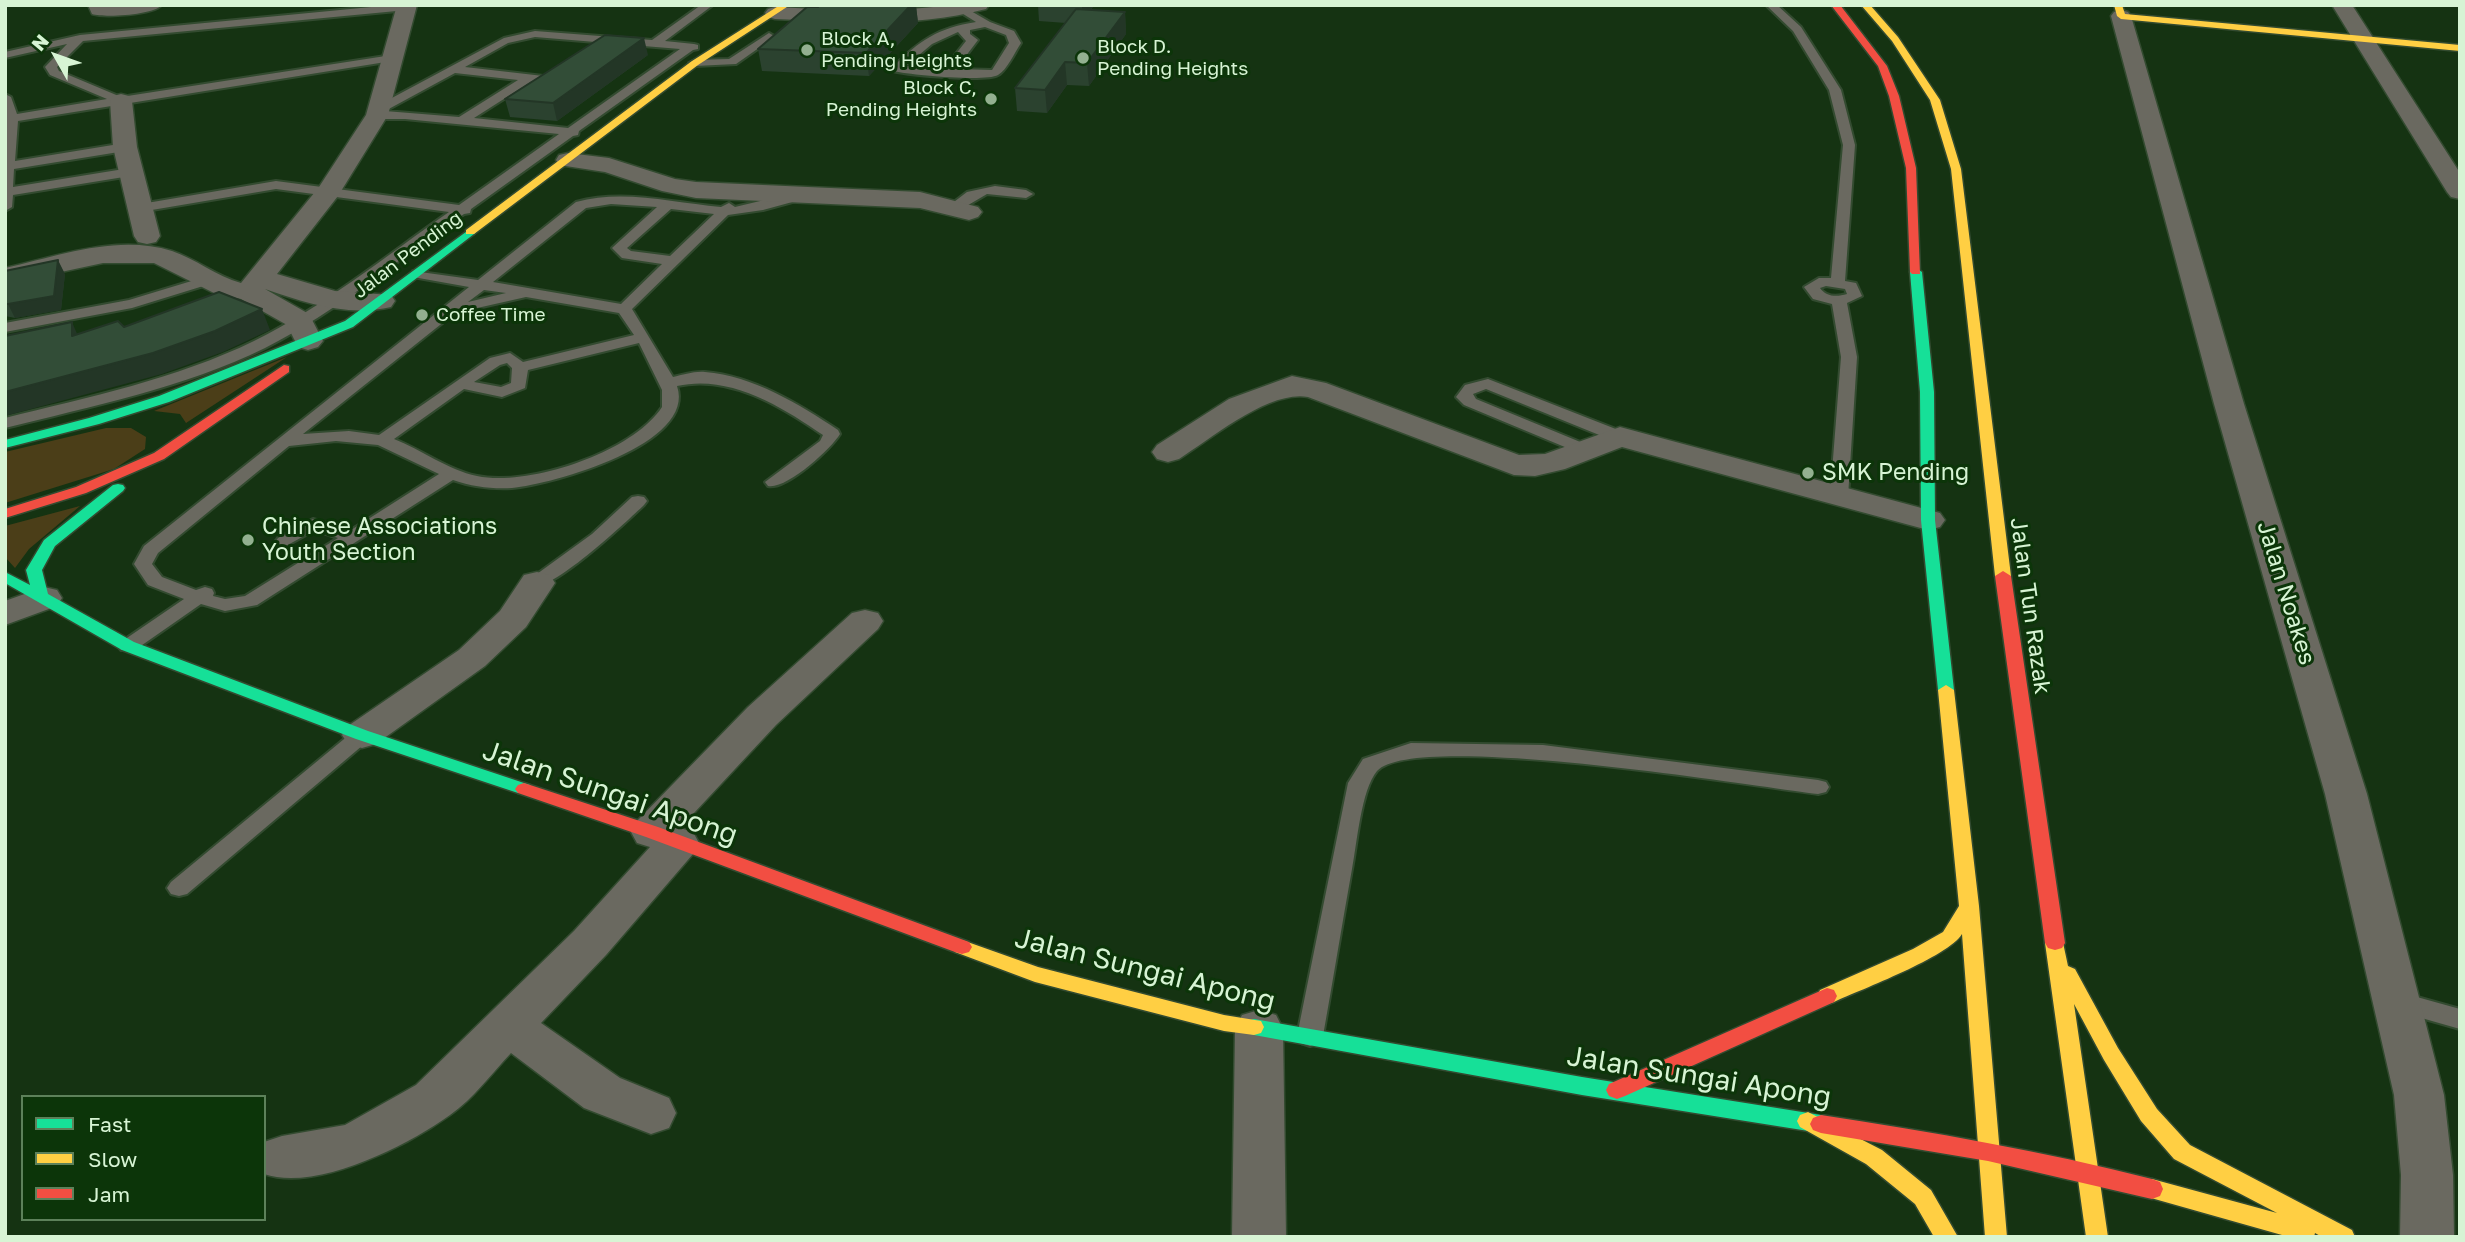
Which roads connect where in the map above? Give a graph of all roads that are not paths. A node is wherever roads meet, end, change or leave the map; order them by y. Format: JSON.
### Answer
{"nodes":[{"id":1,"x":98,"y":5,"type":"edge"},
{"id":2,"x":152,"y":5,"type":"edge"},
{"id":3,"x":708,"y":5,"type":"edge"},
{"id":4,"x":1771,"y":5,"type":"edge"},
{"id":5,"x":1835,"y":5,"type":"edge"},
{"id":6,"x":1865,"y":5,"type":"edge"},
{"id":7,"x":2342,"y":5,"type":"edge"},
{"id":8,"x":407,"y":6,"type":"edge"},
{"id":9,"x":780,"y":9,"type":"edge"},
{"id":10,"x":2119,"y":11,"type":"edge"},
{"id":11,"x":974,"y":17,"type":"edge"},
{"id":12,"x":769,"y":36,"type":"edge"},
{"id":13,"x":80,"y":38,"type":"junction"},
{"id":14,"x":2361,"y":39,"type":"junction"},
{"id":15,"x":614,"y":40,"type":"junction"},
{"id":16,"x":654,"y":44,"type":"junction"},
{"id":17,"x":690,"y":47,"type":"junction"},
{"id":18,"x":2460,"y":48,"type":"edge"},
{"id":19,"x":716,"y":49,"type":"junction"},
{"id":20,"x":593,"y":54,"type":"edge"},
{"id":21,"x":5,"y":55,"type":"edge"},
{"id":22,"x":392,"y":58,"type":"junction"},
{"id":23,"x":695,"y":63,"type":"junction"},
{"id":24,"x":453,"y":69,"type":"junction"},
{"id":25,"x":946,"y":74,"type":"junction"},
{"id":26,"x":529,"y":78,"type":"junction"},
{"id":27,"x":530,"y":94,"type":"edge"},
{"id":28,"x":5,"y":97,"type":"edge"},
{"id":29,"x":121,"y":101,"type":"junction"},
{"id":30,"x":509,"y":109,"type":"edge"},
{"id":31,"x":378,"y":113,"type":"junction"},
{"id":32,"x":12,"y":118,"type":"junction"},
{"id":33,"x":461,"y":121,"type":"junction"},
{"id":34,"x":487,"y":123,"type":"junction"},
{"id":35,"x":569,"y":132,"type":"junction"},
{"id":36,"x":598,"y":135,"type":"junction"},
{"id":37,"x":125,"y":147,"type":"junction"},
{"id":38,"x":568,"y":160,"type":"junction"},
{"id":39,"x":9,"y":166,"type":"junction"},
{"id":40,"x":130,"y":172,"type":"junction"},
{"id":41,"x":329,"y":191,"type":"junction"},
{"id":42,"x":8,"y":192,"type":"junction"},
{"id":43,"x":2460,"y":192,"type":"edge"},
{"id":44,"x":1026,"y":194,"type":"dead end"},
{"id":45,"x":733,"y":202,"type":"junction"},
{"id":46,"x":667,"y":206,"type":"junction"},
{"id":47,"x":5,"y":207,"type":"edge"},
{"id":48,"x":139,"y":208,"type":"junction"},
{"id":49,"x":462,"y":210,"type":"junction"},
{"id":50,"x":961,"y":210,"type":"joint"},
{"id":51,"x":498,"y":214,"type":"junction"},
{"id":52,"x":153,"y":246,"type":"junction"},
{"id":53,"x":674,"y":261,"type":"junction"},
{"id":54,"x":418,"y":274,"type":"junction"},
{"id":55,"x":5,"y":276,"type":"edge"},
{"id":56,"x":1838,"y":282,"type":"junction"},
{"id":57,"x":486,"y":284,"type":"junction"},
{"id":58,"x":236,"y":288,"type":"junction"},
{"id":59,"x":530,"y":292,"type":"junction"},
{"id":60,"x":329,"y":301,"type":"junction"},
{"id":61,"x":381,"y":301,"type":"junction"},
{"id":62,"x":1839,"y":301,"type":"junction"},
{"id":63,"x":624,"y":309,"type":"junction"},
{"id":64,"x":451,"y":311,"type":"junction"},
{"id":65,"x":349,"y":324,"type":"junction"},
{"id":66,"x":5,"y":328,"type":"edge"},
{"id":67,"x":304,"y":331,"type":"junction"},
{"id":68,"x":643,"y":337,"type":"junction"},
{"id":69,"x":520,"y":367,"type":"junction"},
{"id":70,"x":668,"y":383,"type":"junction"},
{"id":71,"x":462,"y":384,"type":"junction"},
{"id":72,"x":323,"y":413,"type":"junction"},
{"id":73,"x":94,"y":421,"type":"junction"},
{"id":74,"x":146,"y":422,"type":"dead end"},
{"id":75,"x":5,"y":423,"type":"edge"},
{"id":76,"x":163,"y":428,"type":"dead end"},
{"id":77,"x":1620,"y":437,"type":"junction"},
{"id":78,"x":355,"y":438,"type":"junction"},
{"id":79,"x":382,"y":440,"type":"junction"},
{"id":80,"x":288,"y":441,"type":"junction"},
{"id":81,"x":5,"y":443,"type":"edge"},
{"id":82,"x":1584,"y":450,"type":"junction"},
{"id":83,"x":1168,"y":452,"type":"dead end"},
{"id":84,"x":159,"y":456,"type":"junction"},
{"id":85,"x":453,"y":473,"type":"junction"},
{"id":86,"x":774,"y":482,"type":"dead end"},
{"id":87,"x":1839,"y":497,"type":"junction"},
{"id":88,"x":638,"y":500,"type":"dead end"},
{"id":89,"x":5,"y":514,"type":"edge"},
{"id":90,"x":1928,"y":520,"type":"junction"},
{"id":91,"x":352,"y":536,"type":"junction"},
{"id":92,"x":284,"y":542,"type":"dead end"},
{"id":93,"x":5,"y":577,"type":"edge"},
{"id":94,"x":537,"y":583,"type":"joint"},
{"id":95,"x":203,"y":594,"type":"junction"},
{"id":96,"x":42,"y":597,"type":"junction"},
{"id":97,"x":5,"y":614,"type":"edge"},
{"id":98,"x":865,"y":621,"type":"dead end"},
{"id":99,"x":128,"y":646,"type":"junction"},
{"id":100,"x":362,"y":735,"type":"junction"},
{"id":101,"x":1818,"y":787,"type":"dead end"},
{"id":102,"x":665,"y":837,"type":"junction"},
{"id":103,"x":179,"y":888,"type":"dead end"},
{"id":104,"x":1969,"y":906,"type":"junction"},
{"id":105,"x":2057,"y":954,"type":"junction"},
{"id":106,"x":2398,"y":1002,"type":"junction"},
{"id":107,"x":2460,"y":1020,"type":"edge"},
{"id":108,"x":508,"y":1025,"type":"junction"},
{"id":109,"x":1259,"y":1029,"type":"junction"},
{"id":110,"x":1310,"y":1036,"type":"junction"},
{"id":111,"x":1617,"y":1090,"type":"junction"},
{"id":112,"x":652,"y":1113,"type":"dead end"},
{"id":113,"x":1808,"y":1121,"type":"junction"},
{"id":114,"x":1989,"y":1150,"type":"junction"},
{"id":115,"x":282,"y":1158,"type":"dead end"},
{"id":116,"x":2085,"y":1171,"type":"junction"},
{"id":117,"x":1259,"y":1237,"type":"edge"},
{"id":118,"x":1947,"y":1237,"type":"edge"},
{"id":119,"x":1996,"y":1237,"type":"edge"},
{"id":120,"x":2096,"y":1237,"type":"edge"},
{"id":121,"x":2327,"y":1237,"type":"edge"},
{"id":122,"x":2343,"y":1237,"type":"edge"},
{"id":123,"x":2427,"y":1237,"type":"edge"}],
"edges":[{"from":1,"to":2,"type":"street"},
{"from":3,"to":16,"type":"lane"},
{"from":4,"to":56,"type":"lane"},
{"from":5,"to":90,"type":"main road"},
{"from":6,"to":105,"type":"main road","name":"Jalan Tun Razak"},
{"from":7,"to":14,"type":"street"},
{"from":8,"to":13,"type":"lane"},
{"from":8,"to":22,"type":"street"},
{"from":9,"to":11,"type":"street"},
{"from":9,"to":19,"type":"main road","name":"Jalan Pending"},
{"from":10,"to":14,"type":"main road"},
{"from":10,"to":106,"type":"street","name":"Jalan Noakes"},
{"from":11,"to":25,"type":"lane"},
{"from":11,"to":25,"type":"lane"},
{"from":11,"to":25,"type":"lane"},
{"from":12,"to":23,"type":"lane"},
{"from":13,"to":21,"type":"lane"},
{"from":13,"to":29,"type":"lane"},
{"from":14,"to":18,"type":"main road"},
{"from":14,"to":43,"type":"street"},
{"from":15,"to":16,"type":"lane"},
{"from":15,"to":20,"type":"lane"},
{"from":15,"to":24,"type":"lane"},
{"from":16,"to":17,"type":"lane"},
{"from":17,"to":19,"type":"lane"},
{"from":17,"to":35,"type":"lane"},
{"from":19,"to":23,"type":"main road","name":"Jalan Pending"},
{"from":22,"to":29,"type":"lane"},
{"from":22,"to":31,"type":"street"},
{"from":23,"to":36,"type":"main road","name":"Jalan Pending"},
{"from":24,"to":26,"type":"lane"},
{"from":24,"to":31,"type":"lane"},
{"from":26,"to":27,"type":"lane"},
{"from":26,"to":33,"type":"lane"},
{"from":28,"to":32,"type":"lane"},
{"from":29,"to":32,"type":"lane"},
{"from":29,"to":37,"type":"street"},
{"from":30,"to":34,"type":"lane"},
{"from":31,"to":33,"type":"lane"},
{"from":31,"to":41,"type":"street"},
{"from":32,"to":39,"type":"lane"},
{"from":33,"to":34,"type":"lane"},
{"from":34,"to":35,"type":"lane"},
{"from":35,"to":36,"type":"lane"},
{"from":35,"to":49,"type":"lane"},
{"from":36,"to":38,"type":"main road","name":"Jalan Pending"},
{"from":37,"to":39,"type":"lane"},
{"from":37,"to":40,"type":"street"},
{"from":38,"to":45,"type":"street"},
{"from":38,"to":51,"type":"main road","name":"Jalan Pending"},
{"from":39,"to":42,"type":"lane"},
{"from":40,"to":42,"type":"lane"},
{"from":40,"to":48,"type":"street"},
{"from":41,"to":48,"type":"lane"},
{"from":41,"to":49,"type":"lane"},
{"from":41,"to":58,"type":"street"},
{"from":42,"to":47,"type":"lane"},
{"from":44,"to":50,"type":"lane"},
{"from":45,"to":46,"type":"lane"},
{"from":45,"to":50,"type":"street"},
{"from":45,"to":53,"type":"lane"},
{"from":46,"to":53,"type":"lane"},
{"from":46,"to":57,"type":"lane"},
{"from":48,"to":52,"type":"street"},
{"from":49,"to":51,"type":"lane"},
{"from":49,"to":60,"type":"lane"},
{"from":51,"to":54,"type":"main road","name":"Jalan Pending"},
{"from":52,"to":55,"type":"street"},
{"from":52,"to":58,"type":"street"},
{"from":53,"to":63,"type":"lane"},
{"from":54,"to":57,"type":"lane"},
{"from":54,"to":61,"type":"main road","name":"Jalan Pending"},
{"from":56,"to":62,"type":"lane"},
{"from":56,"to":62,"type":"lane"},
{"from":57,"to":59,"type":"lane"},
{"from":57,"to":64,"type":"lane"},
{"from":58,"to":60,"type":"street"},
{"from":58,"to":66,"type":"lane"},
{"from":58,"to":67,"type":"street"},
{"from":59,"to":63,"type":"lane"},
{"from":59,"to":64,"type":"lane"},
{"from":60,"to":61,"type":"street"},
{"from":60,"to":67,"type":"lane"},
{"from":61,"to":65,"type":"main road","name":"Jalan Pending"},
{"from":62,"to":87,"type":"lane"},
{"from":63,"to":68,"type":"lane"},
{"from":64,"to":72,"type":"lane"},
{"from":65,"to":67,"type":"main road","name":"Jalan Pending"},
{"from":65,"to":84,"type":"main road"},
{"from":67,"to":73,"type":"main road","name":"Jalan Pending"},
{"from":67,"to":75,"type":"lane"},
{"from":68,"to":69,"type":"lane"},
{"from":68,"to":70,"type":"lane"},
{"from":69,"to":71,"type":"lane"},
{"from":69,"to":71,"type":"lane"},
{"from":70,"to":85,"type":"lane"},
{"from":70,"to":86,"type":"lane"},
{"from":71,"to":79,"type":"lane"},
{"from":72,"to":78,"type":"lane"},
{"from":72,"to":80,"type":"lane"},
{"from":73,"to":74,"type":"main road"},
{"from":73,"to":81,"type":"main road","name":"Jalan Pending"},
{"from":76,"to":84,"type":"main road"},
{"from":77,"to":82,"type":"street"},
{"from":77,"to":82,"type":"lane"},
{"from":77,"to":87,"type":"street"},
{"from":78,"to":79,"type":"lane"},
{"from":78,"to":80,"type":"lane"},
{"from":79,"to":85,"type":"lane"},
{"from":80,"to":95,"type":"lane"},
{"from":82,"to":83,"type":"street"},
{"from":84,"to":89,"type":"main road"},
{"from":84,"to":96,"type":"main road"},
{"from":85,"to":91,"type":"lane"},
{"from":87,"to":90,"type":"street"},
{"from":88,"to":94,"type":"lane"},
{"from":90,"to":104,"type":"main road"},
{"from":91,"to":92,"type":"lane"},
{"from":91,"to":95,"type":"lane"},
{"from":93,"to":96,"type":"main road","name":"Jalan Sungai Apong"},
{"from":94,"to":100,"type":"street"},
{"from":95,"to":99,"type":"lane"},
{"from":96,"to":97,"type":"street"},
{"from":96,"to":99,"type":"main road","name":"Jalan Sungai Apong"},
{"from":98,"to":102,"type":"street"},
{"from":99,"to":100,"type":"main road","name":"Jalan Sungai Apong"},
{"from":100,"to":102,"type":"main road","name":"Jalan Sungai Apong"},
{"from":100,"to":103,"type":"lane"},
{"from":101,"to":110,"type":"lane"},
{"from":102,"to":108,"type":"street"},
{"from":102,"to":109,"type":"main road","name":"Jalan Sungai Apong"},
{"from":104,"to":111,"type":"main road"},
{"from":104,"to":114,"type":"main road"},
{"from":105,"to":116,"type":"main road","name":"Jalan Tun Razak"},
{"from":105,"to":122,"type":"main road"},
{"from":106,"to":107,"type":"lane"},
{"from":106,"to":123,"type":"street","name":"Jalan Noakes"},
{"from":108,"to":112,"type":"street"},
{"from":108,"to":115,"type":"street"},
{"from":109,"to":110,"type":"main road","name":"Jalan Sungai Apong"},
{"from":109,"to":117,"type":"street"},
{"from":110,"to":111,"type":"main road","name":"Jalan Sungai Apong"},
{"from":111,"to":113,"type":"main road","name":"Jalan Sungai Apong"},
{"from":113,"to":114,"type":"main road","name":"Jalan Sungai Apong"},
{"from":113,"to":118,"type":"main road"},
{"from":114,"to":116,"type":"main road","name":"Jalan Sungai Apong"},
{"from":114,"to":119,"type":"main road"},
{"from":116,"to":120,"type":"main road","name":"Jalan Tun Razak"},
{"from":116,"to":121,"type":"main road","name":"Jalan Sungai Apong"}]}
